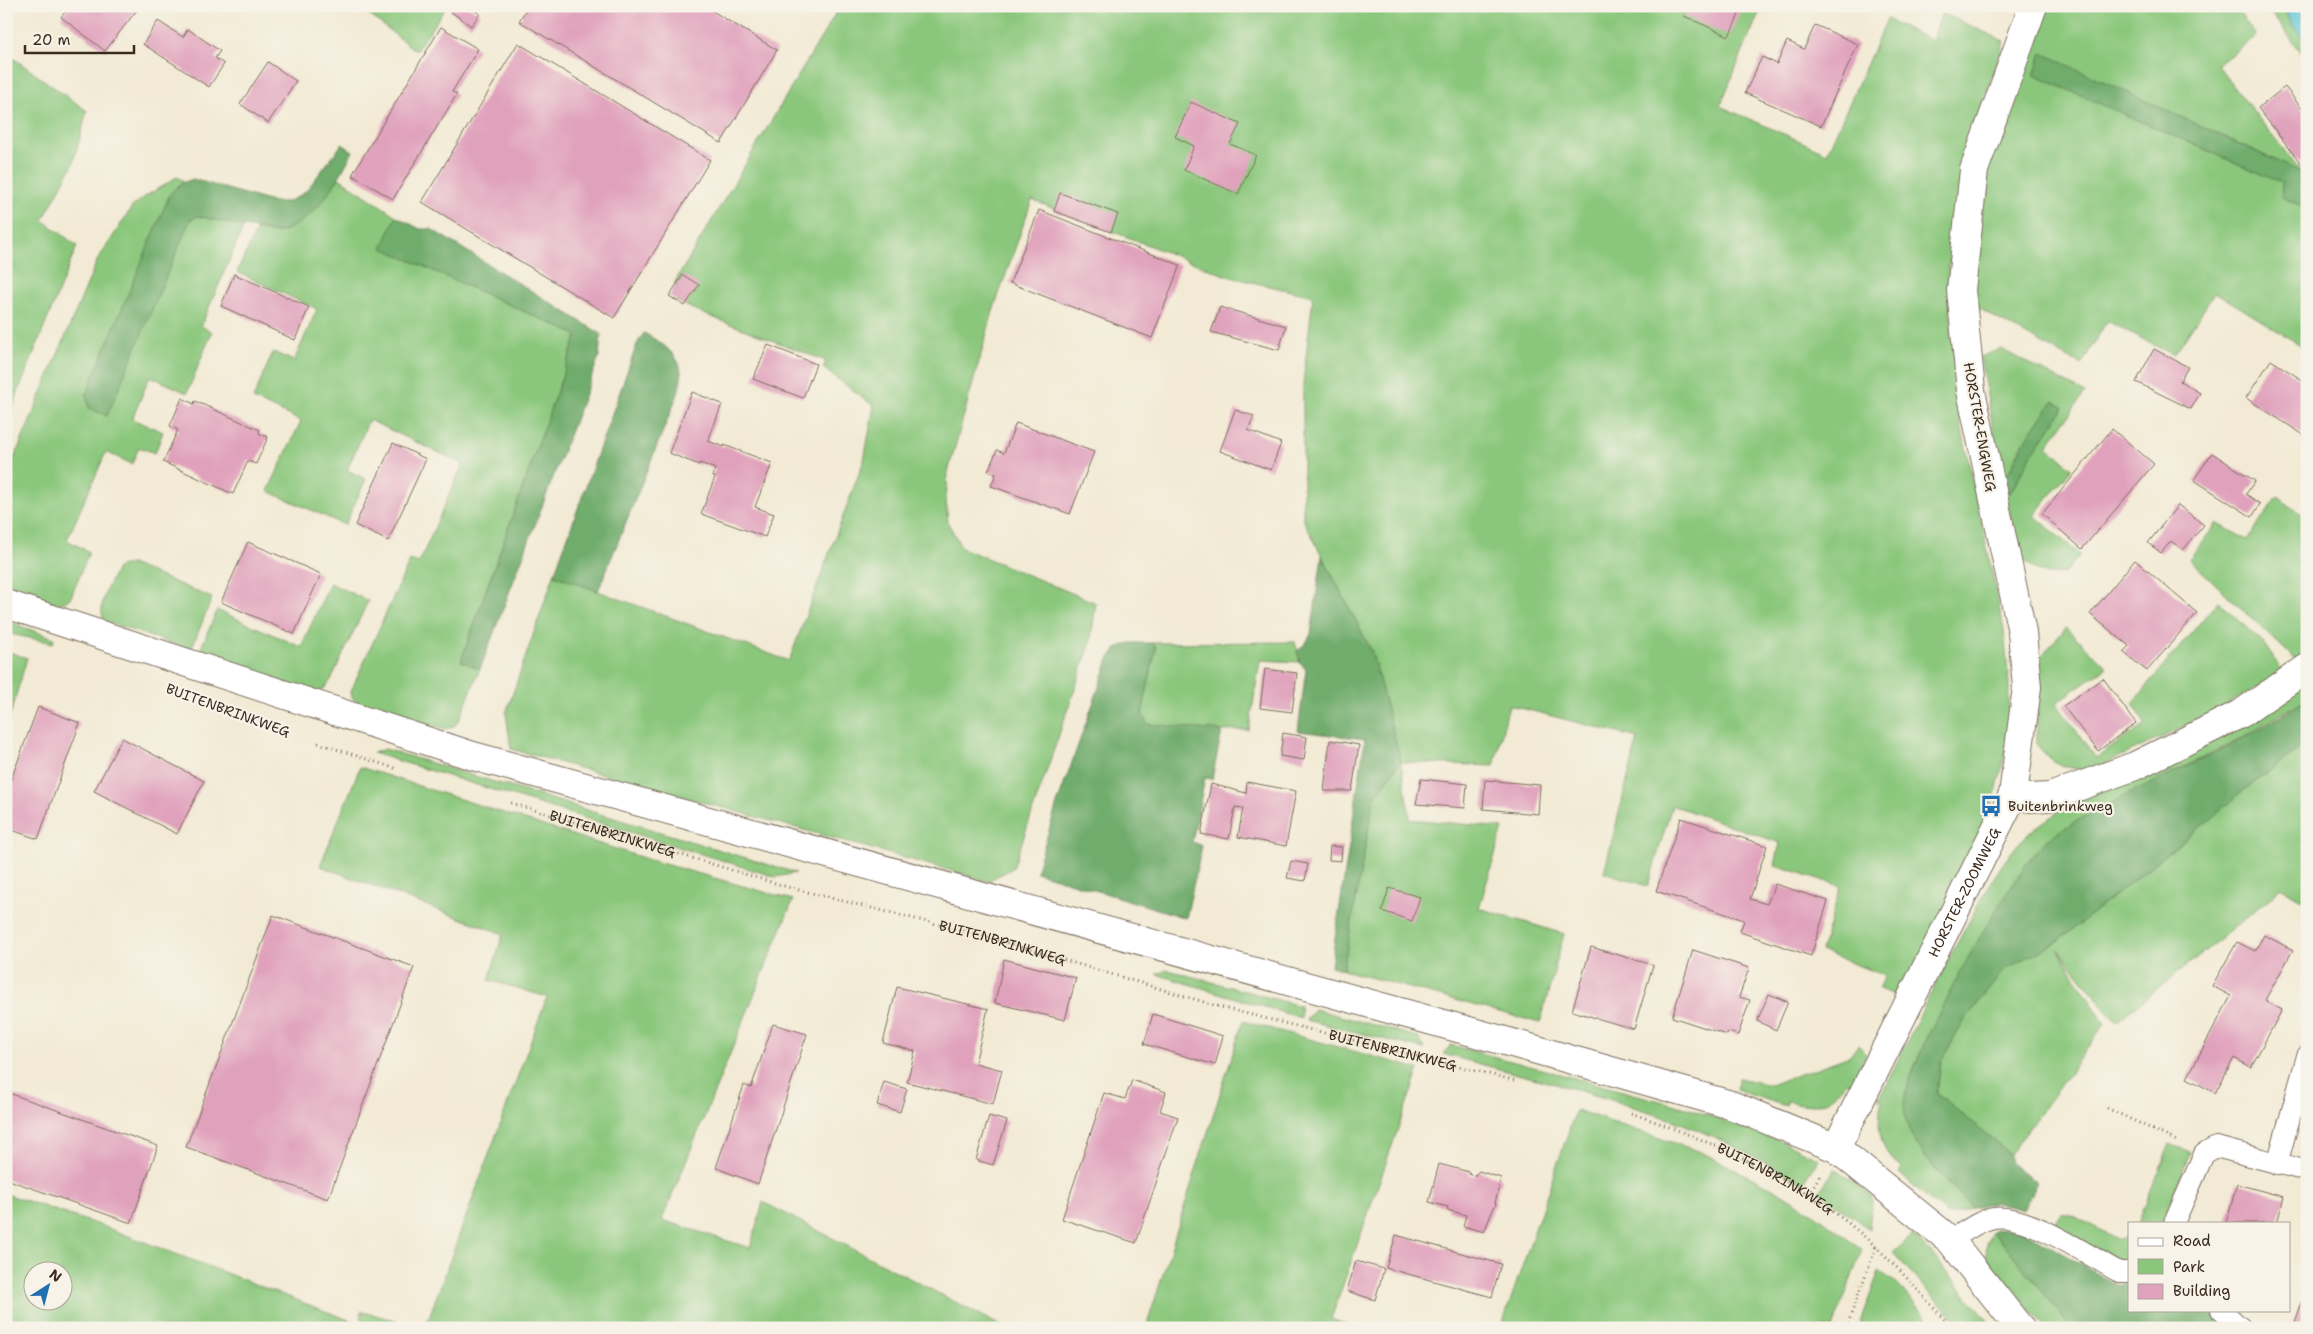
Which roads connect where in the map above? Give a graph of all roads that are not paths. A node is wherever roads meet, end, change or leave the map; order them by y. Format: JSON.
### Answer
{"nodes":[{"id":1,"x":2033,"y":6,"type":"edge"},
{"id":2,"x":6,"y":604,"type":"edge"},
{"id":3,"x":2307,"y":668,"type":"edge"},
{"id":4,"x":2013,"y":795,"type":"junction"},
{"id":5,"x":2307,"y":1056,"type":"edge"},
{"id":6,"x":1836,"y":1148,"type":"junction"},
{"id":7,"x":2277,"y":1164,"type":"junction"},
{"id":8,"x":2307,"y":1171,"type":"edge"},
{"id":9,"x":2174,"y":1222,"type":"edge"},
{"id":10,"x":1950,"y":1240,"type":"junction"},
{"id":11,"x":2128,"y":1272,"type":"edge"},
{"id":12,"x":2224,"y":1312,"type":"edge"},
{"id":13,"x":2020,"y":1328,"type":"edge"},
{"id":14,"x":2241,"y":1328,"type":"edge"}],
"edges":[{"from":1,"to":4,"type":"main road","name":"HORSTER-ENGWEG"},
{"from":2,"to":6,"type":"main road","name":"BUITENBRINKWEG"},
{"from":3,"to":4,"type":"main road"},
{"from":4,"to":6,"type":"main road","name":"HORSTER-ZOOMWEG"},
{"from":5,"to":7,"type":"lane"},
{"from":6,"to":10,"type":"main road","name":"BUITENBRINKWEG"},
{"from":7,"to":8,"type":"lane"},
{"from":7,"to":9,"type":"lane"},
{"from":10,"to":11,"type":"lane"},
{"from":10,"to":13,"type":"main road","name":"BUITENBRINKWEG"},
{"from":12,"to":14,"type":"lane"}]}
